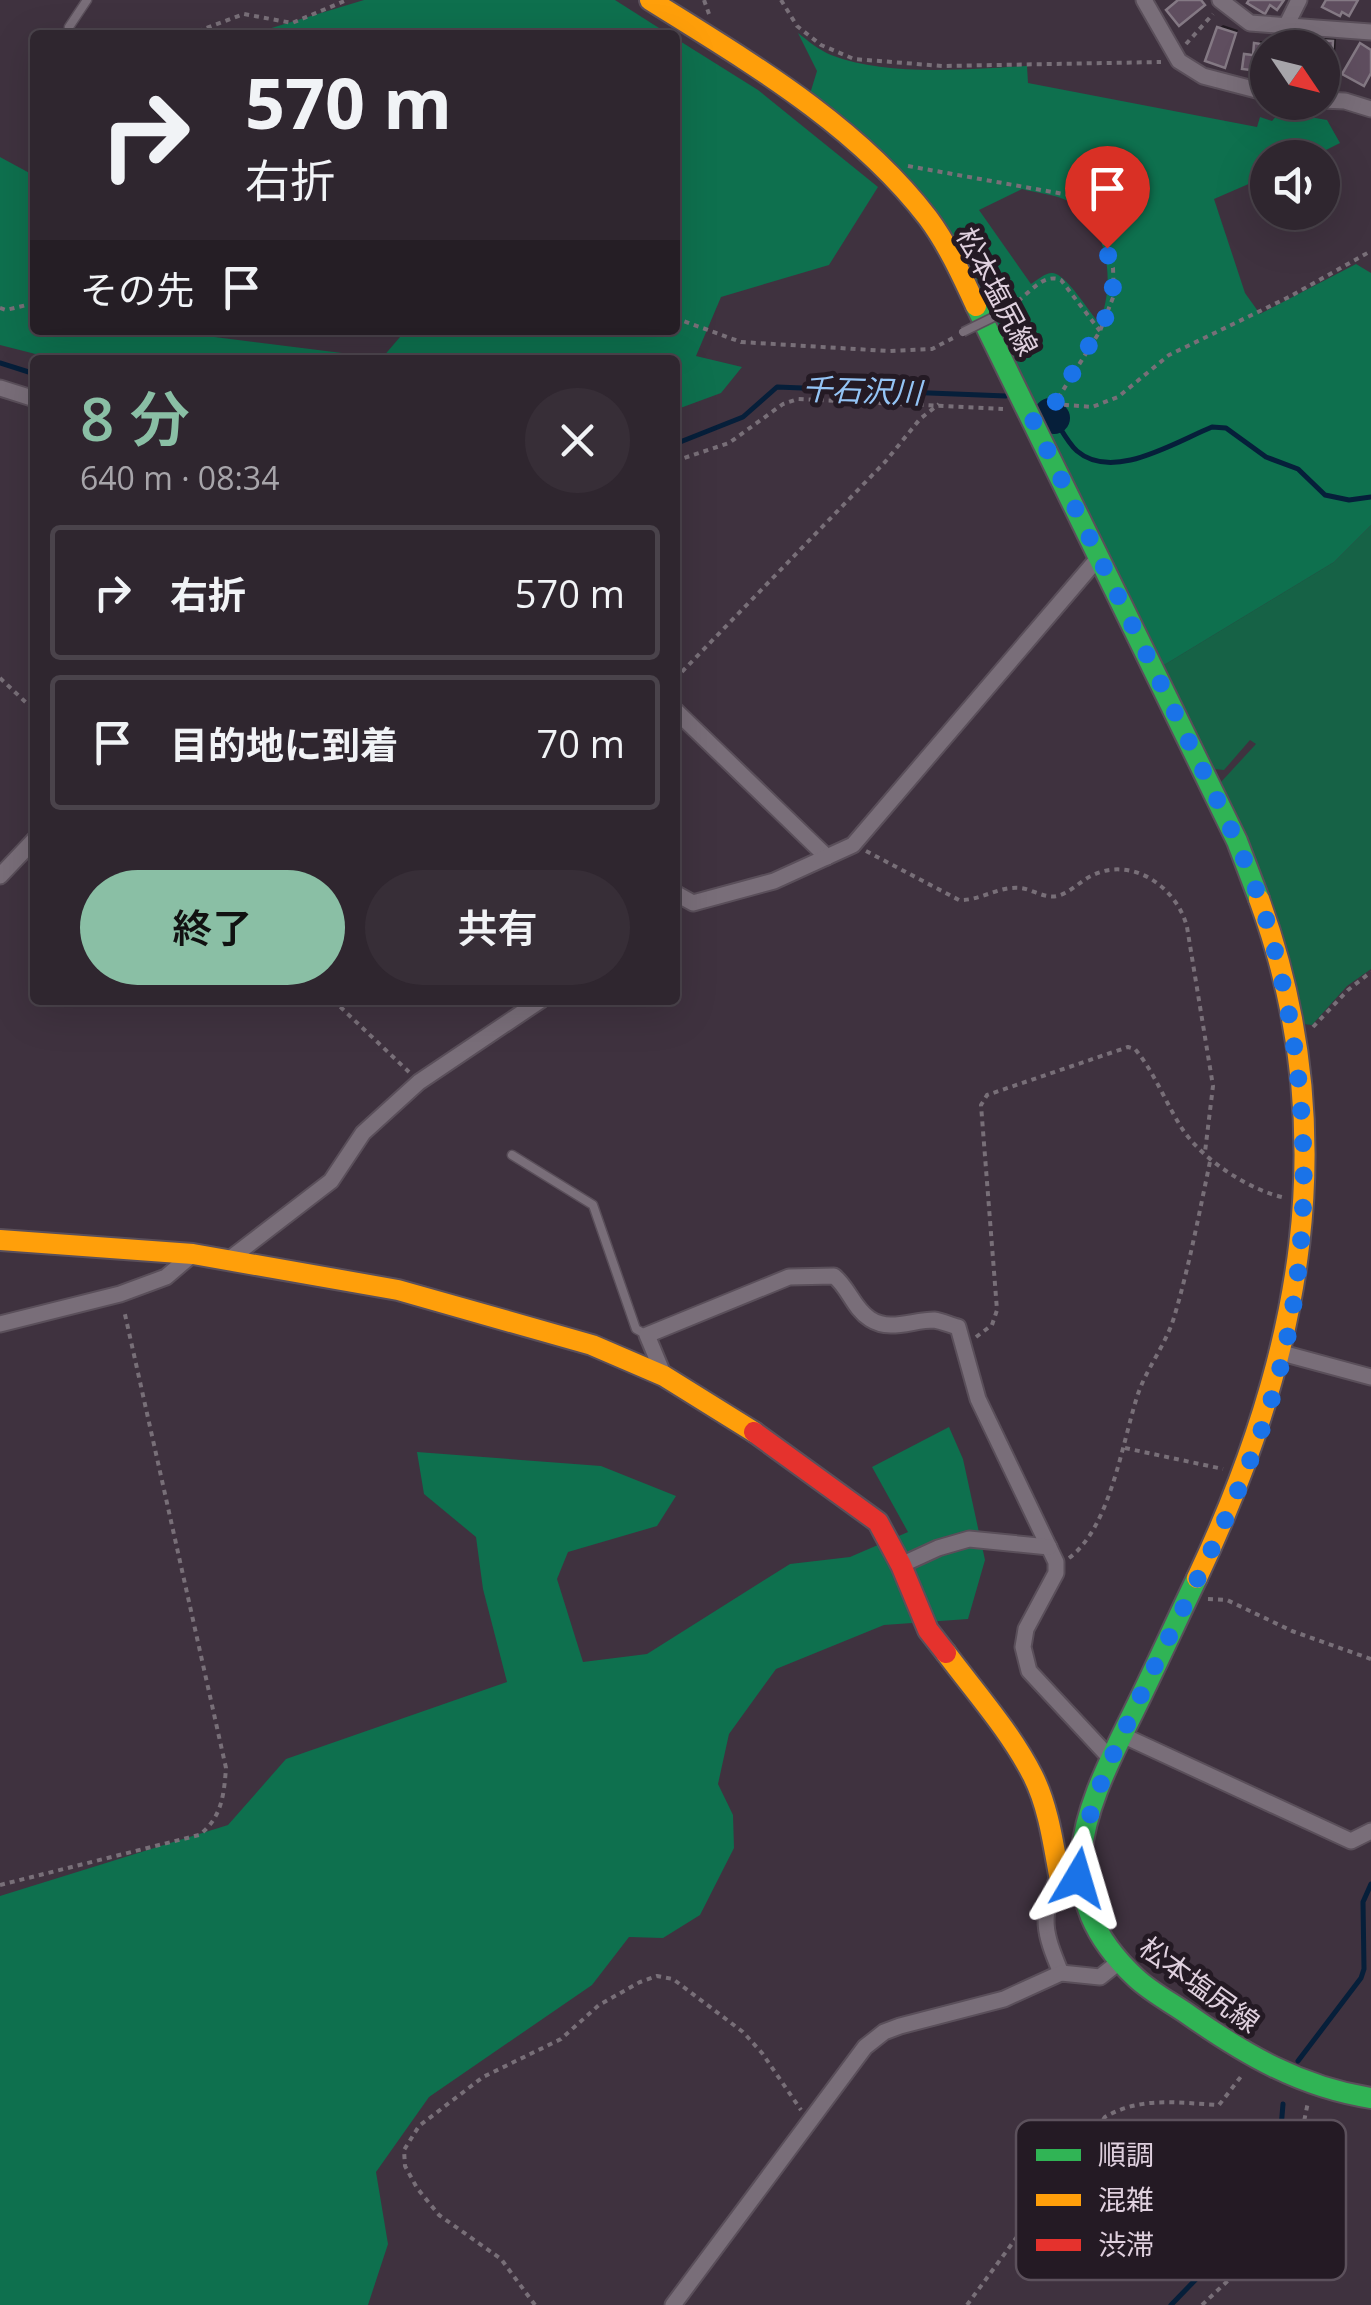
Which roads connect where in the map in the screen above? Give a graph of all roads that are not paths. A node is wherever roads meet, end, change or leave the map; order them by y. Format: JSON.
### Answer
{"nodes":[{"id":1,"x":87,"y":0,"type":"edge"},
{"id":2,"x":650,"y":0,"type":"edge"},
{"id":3,"x":1144,"y":0,"type":"edge"},
{"id":4,"x":1299,"y":0,"type":"edge"},
{"id":5,"x":1221,"y":2,"type":"edge"},
{"id":6,"x":1286,"y":26,"type":"junction"},
{"id":7,"x":69,"y":27,"type":"dead end"},
{"id":8,"x":1371,"y":32,"type":"edge"},
{"id":9,"x":1250,"y":88,"type":"edge"},
{"id":10,"x":1340,"y":101,"type":"edge"},
{"id":11,"x":1371,"y":109,"type":"edge"},
{"id":12,"x":1008,"y":310,"type":"road end"},
{"id":13,"x":964,"y":332,"type":"road end"},
{"id":14,"x":0,"y":388,"type":"edge"},
{"id":15,"x":30,"y":397,"type":"edge"},
{"id":16,"x":1099,"y":557,"type":"junction"},
{"id":17,"x":680,"y":715,"type":"edge"},
{"id":18,"x":30,"y":843,"type":"edge"},
{"id":19,"x":827,"y":857,"type":"junction"},
{"id":20,"x":0,"y":876,"type":"edge"},
{"id":21,"x":680,"y":896,"type":"edge"},
{"id":22,"x":535,"y":1005,"type":"edge"},
{"id":23,"x":512,"y":1155,"type":"dead end"},
{"id":24,"x":0,"y":1240,"type":"edge"},
{"id":25,"x":194,"y":1254,"type":"junction"},
{"id":26,"x":227,"y":1260,"type":"junction"},
{"id":27,"x":0,"y":1324,"type":"edge"},
{"id":28,"x":648,"y":1334,"type":"junction"},
{"id":29,"x":1282,"y":1353,"type":"junction"},
{"id":30,"x":664,"y":1376,"type":"junction"},
{"id":31,"x":1371,"y":1377,"type":"edge"},
{"id":32,"x":1053,"y":1554,"type":"junction"},
{"id":33,"x":901,"y":1565,"type":"junction"},
{"id":34,"x":1122,"y":1735,"type":"junction"},
{"id":35,"x":1110,"y":1758,"type":"junction"},
{"id":36,"x":1371,"y":1831,"type":"edge"},
{"id":37,"x":1069,"y":1876,"type":"junction"},
{"id":38,"x":1119,"y":1962,"type":"junction"},
{"id":39,"x":1061,"y":1973,"type":"junction"},
{"id":40,"x":1371,"y":2098,"type":"edge"},
{"id":41,"x":672,"y":2305,"type":"edge"}],
"edges":[{"from":1,"to":7,"type":"lane"},
{"from":2,"to":16,"type":"main road","name":"松本塩尻線"},
{"from":3,"to":9,"type":"street"},
{"from":4,"to":6,"type":"street"},
{"from":5,"to":6,"type":"street"},
{"from":6,"to":8,"type":"street"},
{"from":10,"to":11,"type":"street"},
{"from":12,"to":13,"type":"lane","bridge":true},
{"from":14,"to":15,"type":"street"},
{"from":16,"to":19,"type":"street"},
{"from":16,"to":29,"type":"main road","name":"松本塩尻線"},
{"from":17,"to":19,"type":"street"},
{"from":18,"to":20,"type":"street"},
{"from":19,"to":21,"type":"street"},
{"from":22,"to":26,"type":"street"},
{"from":23,"to":28,"type":"lane"},
{"from":24,"to":25,"type":"main road"},
{"from":25,"to":26,"type":"main road"},
{"from":25,"to":27,"type":"street"},
{"from":26,"to":30,"type":"main road"},
{"from":28,"to":30,"type":"street"},
{"from":28,"to":32,"type":"street"},
{"from":29,"to":31,"type":"street"},
{"from":29,"to":34,"type":"main road","name":"松本塩尻線"},
{"from":30,"to":33,"type":"main road"},
{"from":32,"to":33,"type":"street"},
{"from":32,"to":35,"type":"street"},
{"from":33,"to":37,"type":"main road"},
{"from":34,"to":35,"type":"main road","name":"松本塩尻線"},
{"from":34,"to":36,"type":"street"},
{"from":35,"to":37,"type":"main road","name":"松本塩尻線"},
{"from":37,"to":38,"type":"main road","name":"松本塩尻線"},
{"from":37,"to":39,"type":"street"},
{"from":38,"to":39,"type":"street"},
{"from":38,"to":40,"type":"main road","name":"松本塩尻線"},
{"from":39,"to":41,"type":"street"}]}
